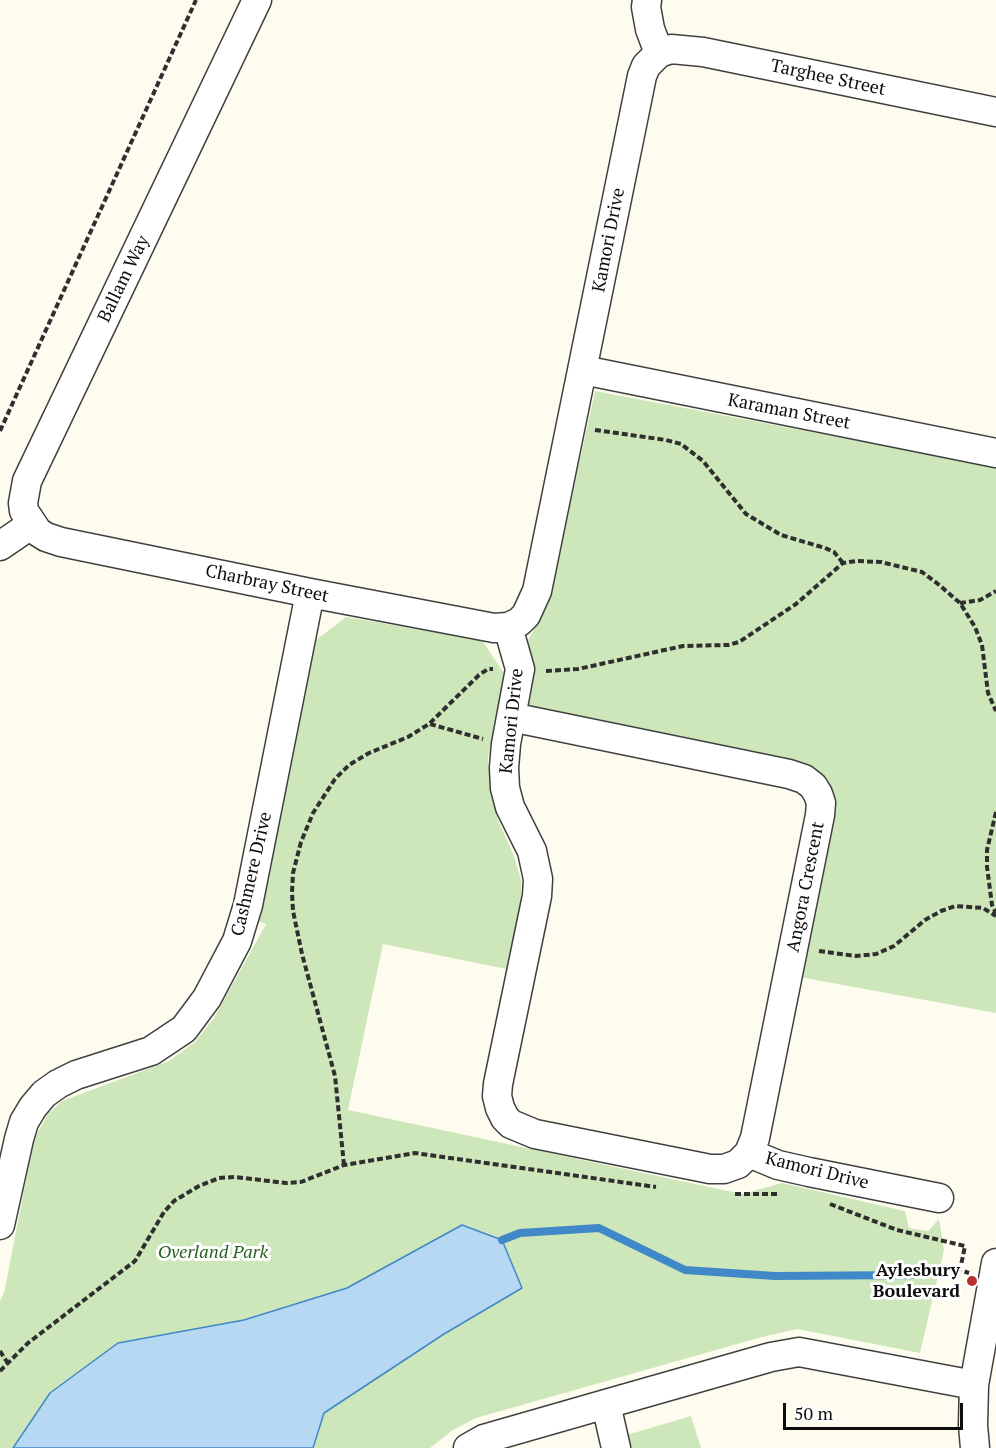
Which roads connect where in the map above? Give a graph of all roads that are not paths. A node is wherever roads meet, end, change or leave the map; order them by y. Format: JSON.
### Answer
{"nodes":[{"id":1,"x":257,"y":0,"type":"edge"},
{"id":2,"x":647,"y":0,"type":"edge"},
{"id":3,"x":659,"y":53,"type":"junction"},
{"id":4,"x":996,"y":112,"type":"edge"},
{"id":5,"x":583,"y":370,"type":"junction"},
{"id":6,"x":996,"y":453,"type":"edge"},
{"id":7,"x":32,"y":524,"type":"junction"},
{"id":8,"x":0,"y":546,"type":"edge"},
{"id":9,"x":310,"y":593,"type":"junction"},
{"id":10,"x":508,"y":627,"type":"junction"},
{"id":11,"x":509,"y":731,"type":"junction"},
{"id":12,"x":749,"y":1153,"type":"junction"},
{"id":13,"x":939,"y":1198,"type":"dead end"},
{"id":14,"x":0,"y":1225,"type":"edge"},
{"id":15,"x":994,"y":1271,"type":"edge"},
{"id":16,"x":974,"y":1385,"type":"junction"},
{"id":17,"x":606,"y":1404,"type":"junction"},
{"id":18,"x":468,"y":1448,"type":"edge"},
{"id":19,"x":616,"y":1448,"type":"edge"},
{"id":20,"x":975,"y":1448,"type":"edge"}],
"edges":[{"from":1,"to":7,"type":"street","name":"Ballam Way"},
{"from":2,"to":3,"type":"street"},
{"from":3,"to":4,"type":"street","name":"Targhee Street"},
{"from":3,"to":5,"type":"street","name":"Kamori Drive"},
{"from":5,"to":6,"type":"street","name":"Karaman Street"},
{"from":5,"to":10,"type":"street","name":"Kamori Drive"},
{"from":7,"to":8,"type":"street"},
{"from":7,"to":9,"type":"street","name":"Charbray Street"},
{"from":9,"to":10,"type":"street","name":"Charbray Street"},
{"from":9,"to":14,"type":"street","name":"Cashmere Drive"},
{"from":10,"to":11,"type":"street","name":"Kamori Drive"},
{"from":11,"to":12,"type":"street","name":"Kamori Drive"},
{"from":11,"to":12,"type":"street","name":"Angora Crescent"},
{"from":12,"to":13,"type":"street","name":"Kamori Drive"},
{"from":15,"to":16,"type":"street"},
{"from":16,"to":17,"type":"street"},
{"from":16,"to":20,"type":"street"},
{"from":17,"to":18,"type":"street"},
{"from":17,"to":19,"type":"street"}]}
